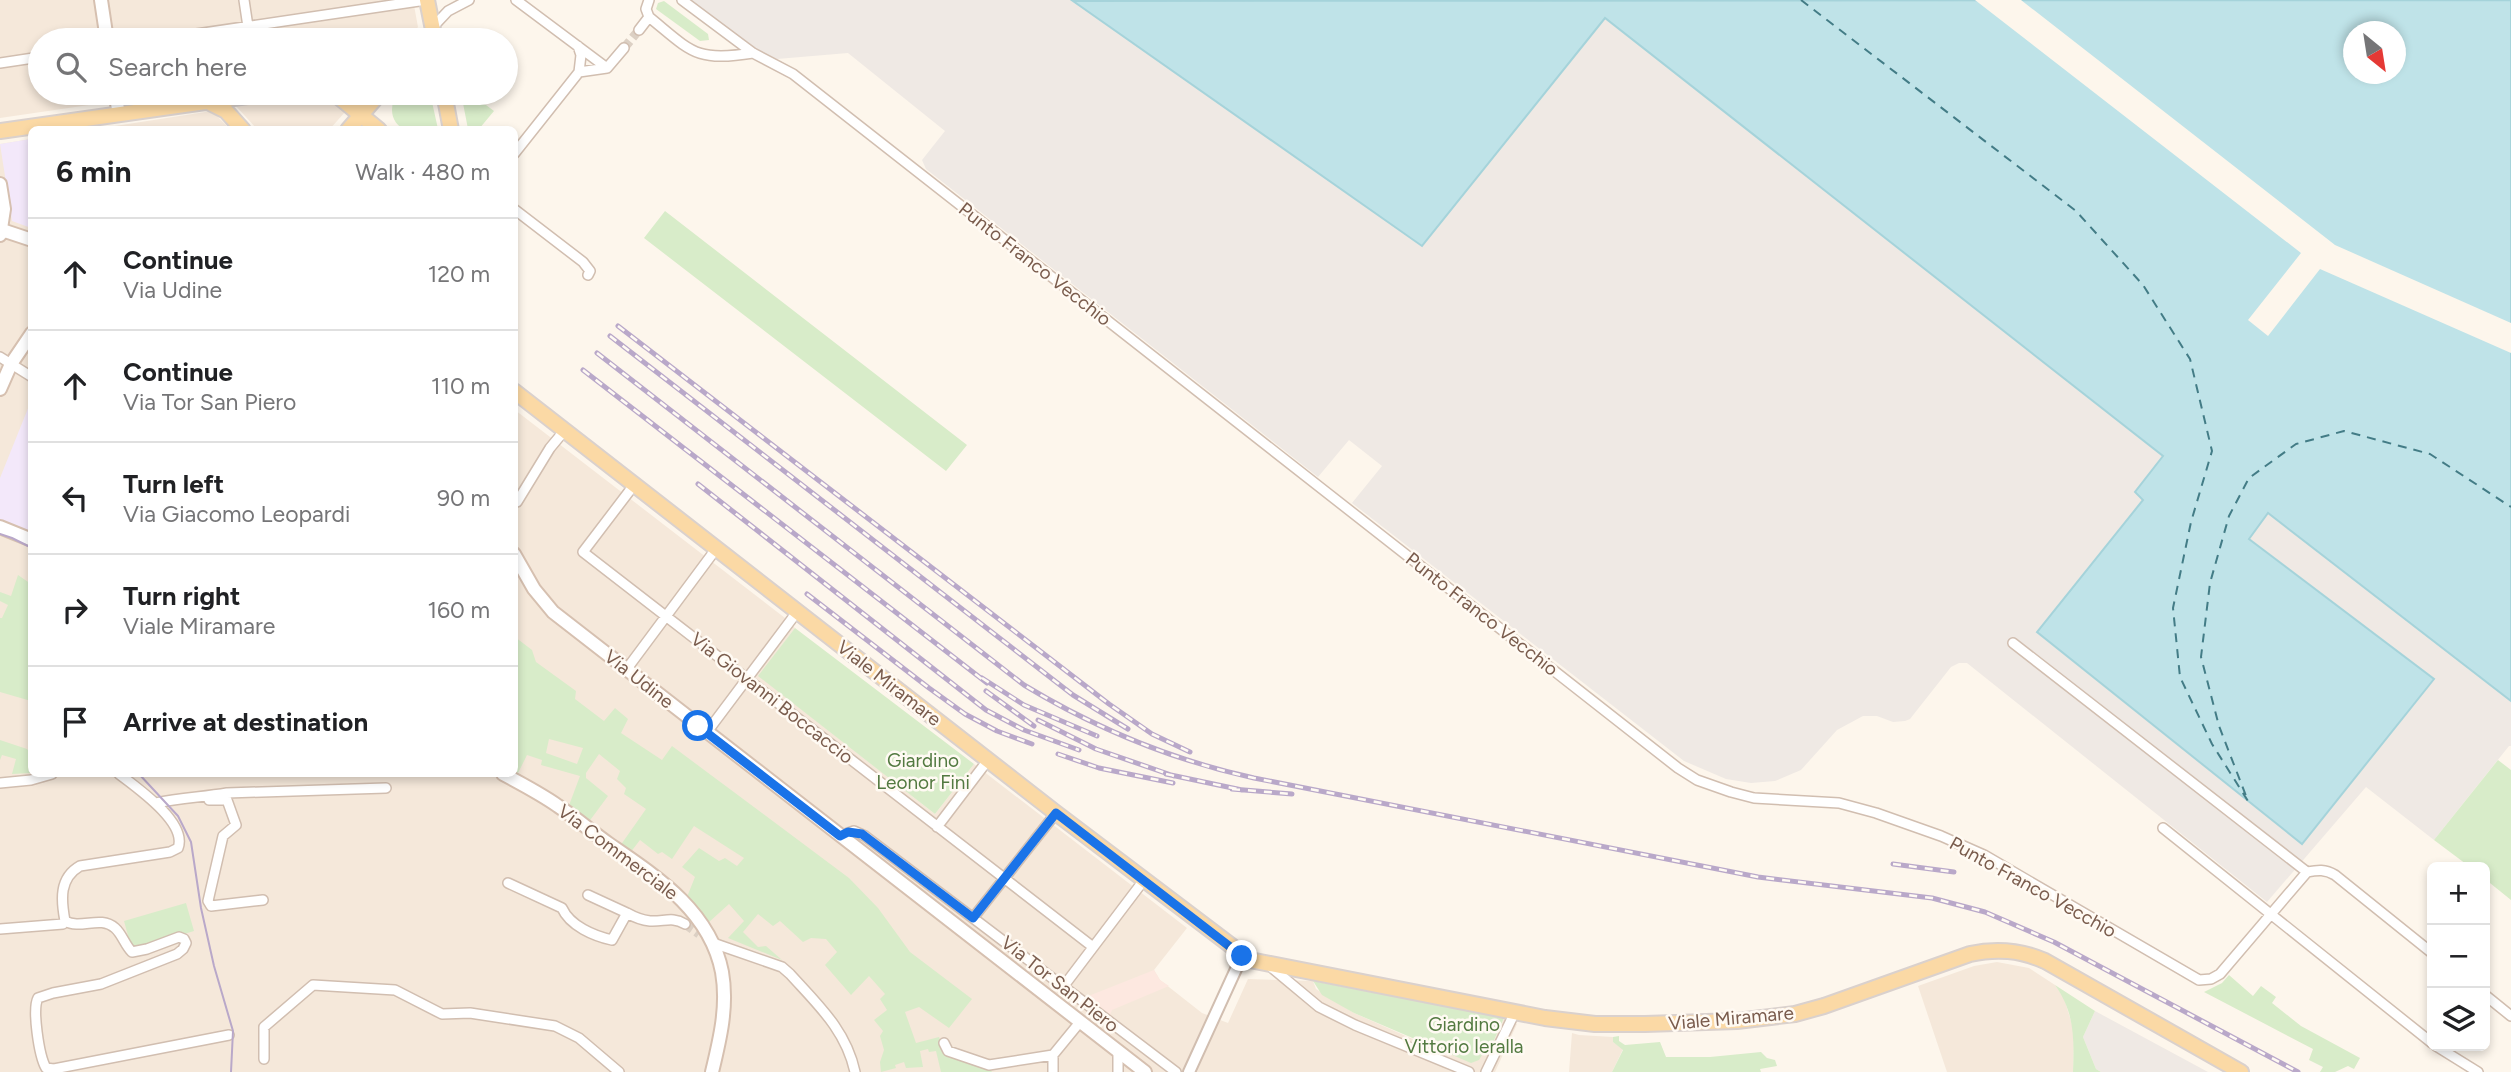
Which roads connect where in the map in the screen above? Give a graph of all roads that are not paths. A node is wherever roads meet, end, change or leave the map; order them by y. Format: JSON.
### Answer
{"nodes":[{"id":1,"x":101,"y":0,"type":"edge"},
{"id":2,"x":244,"y":0,"type":"edge"},
{"id":3,"x":427,"y":0,"type":"edge"},
{"id":4,"x":469,"y":0,"type":"edge"},
{"id":5,"x":682,"y":0,"type":"edge"},
{"id":6,"x":518,"y":1,"type":"edge"},
{"id":7,"x":646,"y":1,"type":"edge"},
{"id":8,"x":649,"y":17,"type":"junction"},
{"id":9,"x":248,"y":27,"type":"junction"},
{"id":10,"x":105,"y":28,"type":"edge"},
{"id":11,"x":241,"y":28,"type":"edge"},
{"id":12,"x":430,"y":28,"type":"edge"},
{"id":13,"x":436,"y":28,"type":"edge"},
{"id":14,"x":639,"y":30,"type":"tunnel mouth"},
{"id":15,"x":579,"y":46,"type":"junction"},
{"id":16,"x":624,"y":48,"type":"tunnel mouth"},
{"id":17,"x":752,"y":53,"type":"junction"},
{"id":18,"x":28,"y":59,"type":"edge"},
{"id":19,"x":0,"y":63,"type":"edge"},
{"id":20,"x":607,"y":68,"type":"junction"},
{"id":21,"x":579,"y":72,"type":"junction"},
{"id":22,"x":117,"y":105,"type":"edge"},
{"id":23,"x":185,"y":105,"type":"edge"},
{"id":24,"x":213,"y":105,"type":"edge"},
{"id":25,"x":349,"y":105,"type":"edge"},
{"id":26,"x":370,"y":105,"type":"edge"},
{"id":27,"x":446,"y":105,"type":"edge"},
{"id":28,"x":118,"y":114,"type":"junction"},
{"id":29,"x":361,"y":115,"type":"junction"},
{"id":30,"x":70,"y":125,"type":"edge"},
{"id":31,"x":239,"y":126,"type":"edge"},
{"id":32,"x":351,"y":126,"type":"edge"},
{"id":33,"x":374,"y":126,"type":"edge"},
{"id":34,"x":450,"y":126,"type":"edge"},
{"id":35,"x":28,"y":129,"type":"edge"},
{"id":36,"x":0,"y":131,"type":"edge"},
{"id":37,"x":518,"y":149,"type":"edge"},
{"id":38,"x":0,"y":184,"type":"edge"},
{"id":39,"x":518,"y":212,"type":"edge"},
{"id":40,"x":1,"y":233,"type":"edge"},
{"id":41,"x":28,"y":239,"type":"edge"},
{"id":42,"x":588,"y":275,"type":"dead end"},
{"id":43,"x":28,"y":337,"type":"edge"},
{"id":44,"x":6,"y":360,"type":"edge"},
{"id":45,"x":28,"y":374,"type":"edge"},
{"id":46,"x":0,"y":389,"type":"edge"},
{"id":47,"x":518,"y":394,"type":"edge"},
{"id":48,"x":565,"y":430,"type":"junction"},
{"id":49,"x":634,"y":485,"type":"junction"},
{"id":50,"x":518,"y":500,"type":"edge"},
{"id":51,"x":0,"y":527,"type":"edge"},
{"id":52,"x":28,"y":538,"type":"edge"},
{"id":53,"x":716,"y":549,"type":"junction"},
{"id":54,"x":518,"y":561,"type":"edge"},
{"id":55,"x":797,"y":612,"type":"junction"},
{"id":56,"x":666,"y":616,"type":"junction"},
{"id":57,"x":2013,"y":643,"type":"dead end"},
{"id":58,"x":626,"y":670,"type":"junction"},
{"id":59,"x":746,"y":679,"type":"junction"},
{"id":60,"x":707,"y":732,"type":"junction"},
{"id":61,"x":988,"y":760,"type":"junction"},
{"id":62,"x":42,"y":777,"type":"edge"},
{"id":63,"x":123,"y":777,"type":"edge"},
{"id":64,"x":508,"y":777,"type":"edge"},
{"id":65,"x":0,"y":783,"type":"edge"},
{"id":66,"x":386,"y":788,"type":"dead end"},
{"id":67,"x":202,"y":798,"type":"junction"},
{"id":68,"x":156,"y":803,"type":"junction"},
{"id":69,"x":1056,"y":813,"type":"junction"},
{"id":70,"x":937,"y":827,"type":"junction"},
{"id":71,"x":2163,"y":828,"type":"dead end"},
{"id":72,"x":840,"y":836,"type":"junction"},
{"id":73,"x":2307,"y":872,"type":"junction"},
{"id":74,"x":1004,"y":878,"type":"junction"},
{"id":75,"x":1143,"y":880,"type":"junction"},
{"id":76,"x":508,"y":883,"type":"dead end"},
{"id":77,"x":588,"y":895,"type":"dead end"},
{"id":78,"x":263,"y":900,"type":"dead end"},
{"id":79,"x":626,"y":913,"type":"junction"},
{"id":80,"x":2270,"y":914,"type":"junction"},
{"id":81,"x":973,"y":918,"type":"junction"},
{"id":82,"x":65,"y":921,"type":"junction"},
{"id":83,"x":685,"y":924,"type":"tunnel mouth"},
{"id":84,"x":0,"y":929,"type":"edge"},
{"id":85,"x":713,"y":943,"type":"junction"},
{"id":86,"x":1093,"y":947,"type":"junction"},
{"id":87,"x":2427,"y":949,"type":"edge"},
{"id":88,"x":1242,"y":956,"type":"junction"},
{"id":89,"x":1270,"y":965,"type":"junction"},
{"id":90,"x":1063,"y":987,"type":"junction"},
{"id":91,"x":2490,"y":999,"type":"edge"},
{"id":92,"x":1515,"y":1012,"type":"junction"},
{"id":93,"x":2511,"y":1016,"type":"edge"},
{"id":94,"x":1080,"y":1021,"type":"junction"},
{"id":95,"x":229,"y":1035,"type":"dead end"},
{"id":96,"x":2427,"y":1038,"type":"edge"},
{"id":97,"x":944,"y":1043,"type":"dead end"},
{"id":98,"x":1118,"y":1051,"type":"junction"},
{"id":99,"x":2445,"y":1051,"type":"edge"},
{"id":100,"x":1053,"y":1055,"type":"junction"},
{"id":101,"x":264,"y":1059,"type":"dead end"},
{"id":102,"x":619,"y":1072,"type":"edge"},
{"id":103,"x":712,"y":1072,"type":"edge"},
{"id":104,"x":855,"y":1072,"type":"edge"},
{"id":105,"x":1053,"y":1072,"type":"edge"},
{"id":106,"x":1118,"y":1072,"type":"edge"},
{"id":107,"x":1145,"y":1072,"type":"edge"},
{"id":108,"x":1176,"y":1072,"type":"edge"},
{"id":109,"x":1189,"y":1072,"type":"edge"},
{"id":110,"x":1469,"y":1072,"type":"edge"},
{"id":111,"x":1486,"y":1072,"type":"edge"},
{"id":112,"x":2239,"y":1072,"type":"edge"},
{"id":113,"x":2478,"y":1072,"type":"edge"}],
"edges":[{"from":1,"to":10,"type":"main road"},
{"from":2,"to":9,"type":"street"},
{"from":3,"to":9,"type":"street"},
{"from":3,"to":12,"type":"main road"},
{"from":4,"to":13,"type":"street"},
{"from":5,"to":17,"type":"street","name":"Punto Franco Vecchio"},
{"from":6,"to":15,"type":"street"},
{"from":7,"to":8,"type":"street"},
{"from":8,"to":14,"type":"street"},
{"from":8,"to":17,"type":"street"},
{"from":9,"to":11,"type":"street"},
{"from":15,"to":20,"type":"street"},
{"from":15,"to":21,"type":"street"},
{"from":16,"to":20,"type":"street"},
{"from":17,"to":80,"type":"street","name":"Punto Franco Vecchio"},
{"from":18,"to":19,"type":"street"},
{"from":20,"to":21,"type":"street"},
{"from":21,"to":37,"type":"street"},
{"from":22,"to":28,"type":"main road"},
{"from":23,"to":28,"type":"main road"},
{"from":24,"to":31,"type":"main road"},
{"from":25,"to":29,"type":"main road"},
{"from":26,"to":29,"type":"main road"},
{"from":27,"to":34,"type":"main road"},
{"from":28,"to":30,"type":"main road"},
{"from":29,"to":32,"type":"main road"},
{"from":29,"to":33,"type":"main road"},
{"from":35,"to":36,"type":"main road"},
{"from":38,"to":40,"type":"main road"},
{"from":39,"to":42,"type":"street"},
{"from":40,"to":41,"type":"main road"},
{"from":43,"to":44,"type":"main road"},
{"from":44,"to":45,"type":"street"},
{"from":44,"to":46,"type":"main road"},
{"from":47,"to":48,"type":"main road","name":"Viale Miramare"},
{"from":48,"to":49,"type":"main road","name":"Viale Miramare"},
{"from":48,"to":50,"type":"street"},
{"from":49,"to":53,"type":"main road","name":"Viale Miramare"},
{"from":49,"to":56,"type":"street","name":"Via Giovanni Boccaccio"},
{"from":51,"to":52,"type":"main road"},
{"from":53,"to":55,"type":"main road","name":"Viale Miramare"},
{"from":53,"to":56,"type":"street"},
{"from":54,"to":58,"type":"main road","name":"Via Udine"},
{"from":55,"to":59,"type":"street"},
{"from":55,"to":61,"type":"main road","name":"Viale Miramare"},
{"from":56,"to":58,"type":"street"},
{"from":56,"to":59,"type":"street","name":"Via Giovanni Boccaccio"},
{"from":57,"to":73,"type":"street"},
{"from":58,"to":60,"type":"main road","name":"Via Udine"},
{"from":59,"to":60,"type":"street"},
{"from":59,"to":70,"type":"street","name":"Via Giovanni Boccaccio"},
{"from":60,"to":72,"type":"main road","name":"Via Udine"},
{"from":61,"to":69,"type":"main road","name":"Viale Miramare"},
{"from":61,"to":70,"type":"street"},
{"from":62,"to":65,"type":"street"},
{"from":63,"to":68,"type":"street"},
{"from":64,"to":85,"type":"main road","name":"Via Commerciale"},
{"from":66,"to":67,"type":"street"},
{"from":67,"to":68,"type":"street"},
{"from":67,"to":78,"type":"street"},
{"from":68,"to":82,"type":"street"},
{"from":69,"to":74,"type":"street"},
{"from":69,"to":75,"type":"main road","name":"Viale Miramare"},
{"from":70,"to":74,"type":"street","name":"Via Giovanni Boccaccio"},
{"from":71,"to":80,"type":"street"},
{"from":72,"to":81,"type":"street","name":"Via Tor San Piero"},
{"from":72,"to":94,"type":"main road","name":"Via Udine"},
{"from":73,"to":80,"type":"street","name":"Punto Franco Vecchio"},
{"from":73,"to":87,"type":"street"},
{"from":74,"to":81,"type":"street"},
{"from":74,"to":86,"type":"street","name":"Via Giovanni Boccaccio"},
{"from":75,"to":86,"type":"street"},
{"from":75,"to":88,"type":"main road","name":"Viale Miramare"},
{"from":76,"to":79,"type":"street"},
{"from":77,"to":79,"type":"street","name":"Via Commerciale"},
{"from":79,"to":83,"type":"street","name":"Via Commerciale"},
{"from":80,"to":96,"type":"street"},
{"from":81,"to":90,"type":"street","name":"Via Tor San Piero"},
{"from":82,"to":84,"type":"street"},
{"from":82,"to":95,"type":"street"},
{"from":85,"to":103,"type":"main road","name":"Via Commerciale"},
{"from":85,"to":104,"type":"street"},
{"from":86,"to":90,"type":"street"},
{"from":88,"to":89,"type":"main road","name":"Viale Miramare"},
{"from":88,"to":109,"type":"street"},
{"from":89,"to":92,"type":"main road","name":"Viale Miramare"},
{"from":89,"to":110,"type":"street","name":"Viale Miramare"},
{"from":90,"to":108,"type":"street","name":"Via Tor San Piero"},
{"from":91,"to":93,"type":"street"},
{"from":92,"to":111,"type":"street"},
{"from":92,"to":112,"type":"main road","name":"Viale Miramare"},
{"from":94,"to":98,"type":"main road","name":"Via Udine"},
{"from":94,"to":100,"type":"street"},
{"from":97,"to":100,"type":"street"},
{"from":98,"to":106,"type":"street"},
{"from":98,"to":107,"type":"main road","name":"Via Udine"},
{"from":99,"to":113,"type":"street"},
{"from":100,"to":105,"type":"street"},
{"from":101,"to":102,"type":"street"}]}
